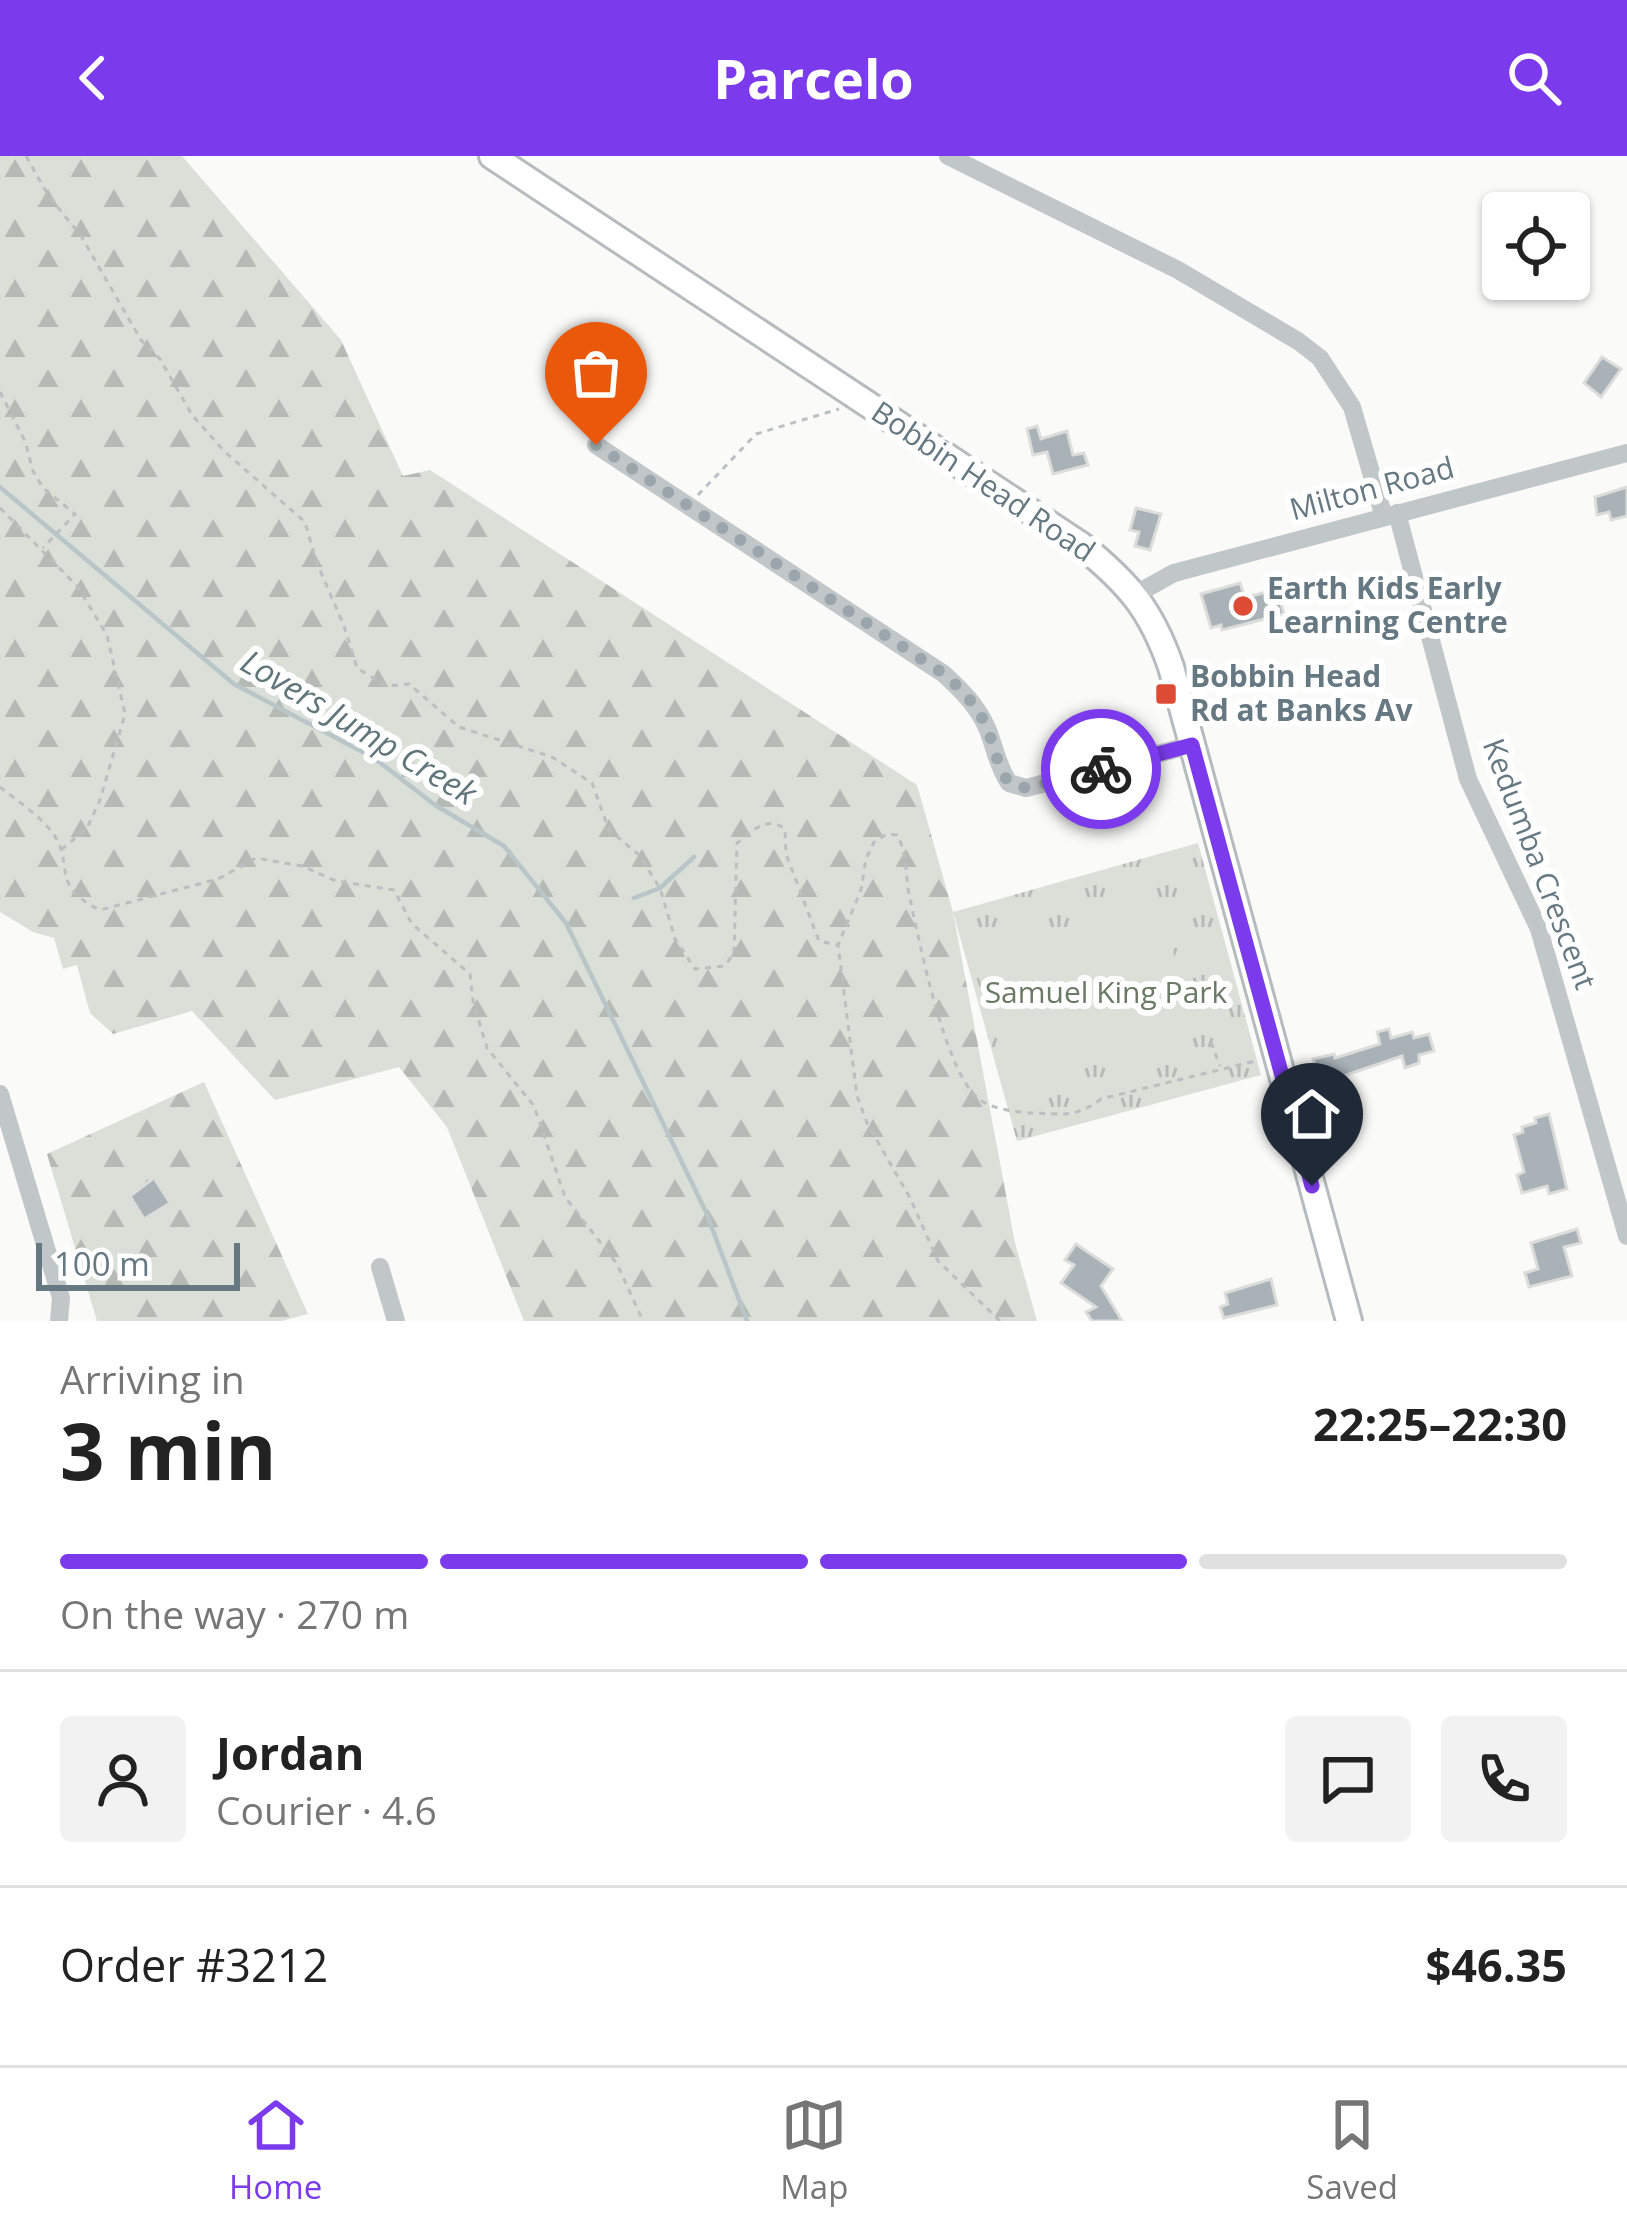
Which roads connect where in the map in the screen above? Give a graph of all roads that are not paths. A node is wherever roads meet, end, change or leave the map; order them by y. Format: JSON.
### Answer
{"nodes":[{"id":1,"x":492,"y":156,"type":"edge"},
{"id":2,"x":958,"y":159,"type":"edge"},
{"id":3,"x":596,"y":445,"type":"dead end"},
{"id":4,"x":1627,"y":454,"type":"edge"},
{"id":5,"x":1391,"y":515,"type":"junction"},
{"id":6,"x":1136,"y":594,"type":"junction"},
{"id":7,"x":1192,"y":745,"type":"junction"},
{"id":8,"x":0,"y":1094,"type":"edge"},
{"id":9,"x":1627,"y":1236,"type":"edge"},
{"id":10,"x":380,"y":1267,"type":"dead end"},
{"id":11,"x":59,"y":1321,"type":"edge"},
{"id":12,"x":396,"y":1321,"type":"edge"},
{"id":13,"x":1349,"y":1321,"type":"edge"}],
"edges":[{"from":1,"to":6,"type":"main road","name":"Bobbin Head Road"},
{"from":2,"to":5,"type":"street","name":"Kedumba Crescent"},
{"from":3,"to":7,"type":"street"},
{"from":4,"to":5,"type":"street","name":"Milton Road"},
{"from":5,"to":6,"type":"street","name":"Milton Road"},
{"from":5,"to":9,"type":"street","name":"Kedumba Crescent"},
{"from":6,"to":7,"type":"main road","name":"Bobbin Head Road"},
{"from":7,"to":13,"type":"main road","name":"Bobbin Head Road"},
{"from":8,"to":11,"type":"street"},
{"from":10,"to":12,"type":"street"}]}
